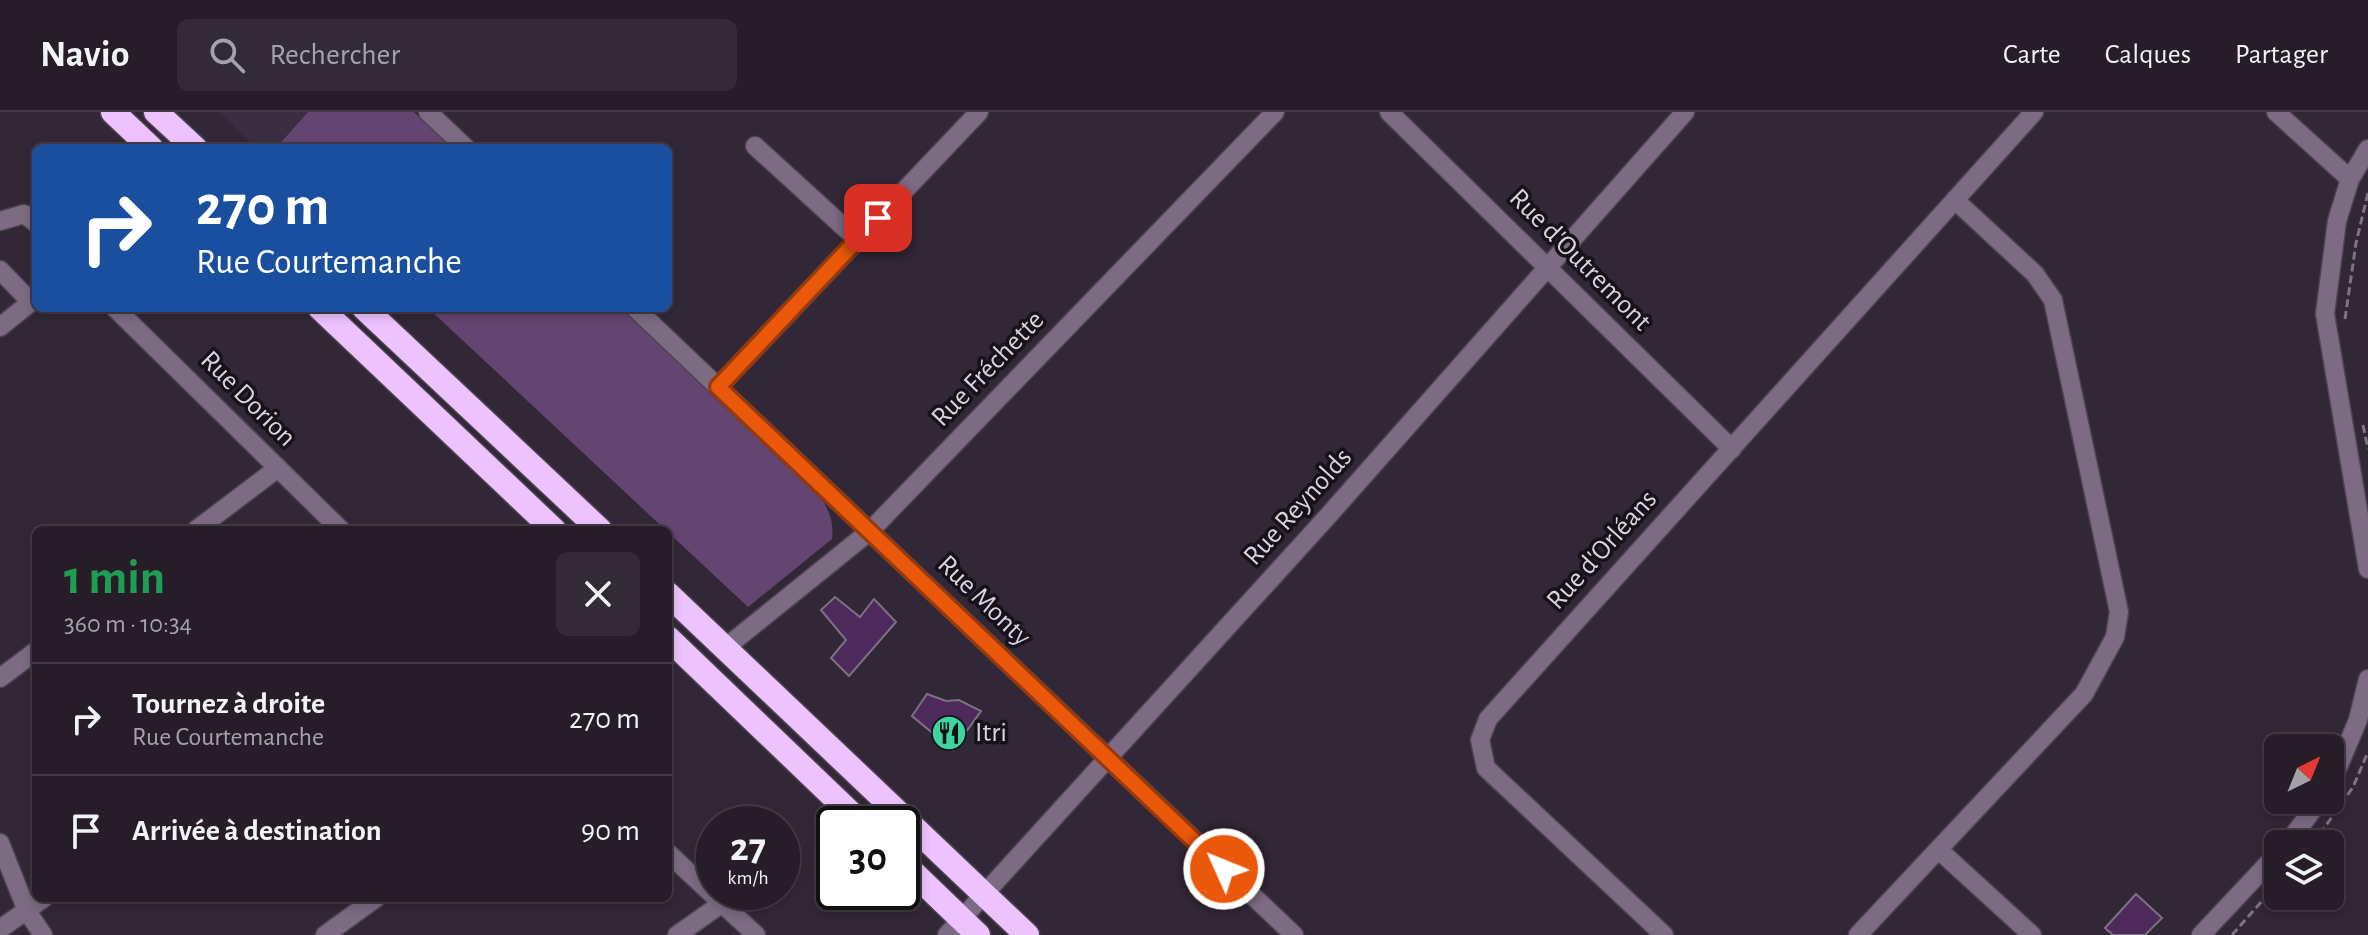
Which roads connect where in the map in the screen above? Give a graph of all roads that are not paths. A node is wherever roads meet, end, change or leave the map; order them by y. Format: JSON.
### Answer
{"nodes":[{"id":1,"x":113,"y":112,"type":"edge"},
{"id":2,"x":156,"y":112,"type":"edge"},
{"id":3,"x":428,"y":112,"type":"edge"},
{"id":4,"x":979,"y":112,"type":"edge"},
{"id":5,"x":1275,"y":112,"type":"edge"},
{"id":6,"x":1389,"y":112,"type":"edge"},
{"id":7,"x":1685,"y":112,"type":"edge"},
{"id":8,"x":2034,"y":112,"type":"edge"},
{"id":9,"x":2276,"y":112,"type":"edge"},
{"id":10,"x":147,"y":144,"type":"edge"},
{"id":11,"x":191,"y":144,"type":"edge"},
{"id":12,"x":462,"y":144,"type":"edge"},
{"id":13,"x":755,"y":146,"type":"dead end"},
{"id":14,"x":2368,"y":149,"type":"edge"},
{"id":15,"x":2350,"y":179,"type":"junction"},
{"id":16,"x":1955,"y":200,"type":"junction"},
{"id":17,"x":32,"y":220,"type":"edge"},
{"id":18,"x":0,"y":221,"type":"edge"},
{"id":19,"x":858,"y":240,"type":"junction"},
{"id":20,"x":1547,"y":266,"type":"junction"},
{"id":21,"x":0,"y":270,"type":"edge"},
{"id":22,"x":32,"y":299,"type":"edge"},
{"id":23,"x":32,"y":301,"type":"edge"},
{"id":24,"x":119,"y":312,"type":"edge"},
{"id":25,"x":324,"y":312,"type":"edge"},
{"id":26,"x":368,"y":312,"type":"edge"},
{"id":27,"x":639,"y":312,"type":"edge"},
{"id":28,"x":0,"y":327,"type":"edge"},
{"id":29,"x":718,"y":387,"type":"junction"},
{"id":30,"x":1732,"y":449,"type":"junction"},
{"id":31,"x":278,"y":468,"type":"junction"},
{"id":32,"x":201,"y":526,"type":"edge"},
{"id":33,"x":337,"y":526,"type":"edge"},
{"id":34,"x":550,"y":526,"type":"edge"},
{"id":35,"x":596,"y":526,"type":"edge"},
{"id":36,"x":870,"y":531,"type":"junction"},
{"id":37,"x":2368,"y":569,"type":"edge"},
{"id":38,"x":672,"y":598,"type":"edge"},
{"id":39,"x":672,"y":642,"type":"edge"},
{"id":40,"x":725,"y":648,"type":"junction"},
{"id":41,"x":32,"y":654,"type":"edge"},
{"id":42,"x":0,"y":678,"type":"edge"},
{"id":43,"x":2368,"y":679,"type":"edge"},
{"id":44,"x":2344,"y":753,"type":"edge"},
{"id":45,"x":1109,"y":759,"type":"junction"},
{"id":46,"x":843,"y":806,"type":"edge"},
{"id":47,"x":0,"y":843,"type":"edge"},
{"id":48,"x":1940,"y":851,"type":"junction"},
{"id":49,"x":672,"y":857,"type":"edge"},
{"id":50,"x":2264,"y":868,"type":"edge"},
{"id":51,"x":696,"y":880,"type":"edge"},
{"id":52,"x":920,"y":882,"type":"edge"},
{"id":53,"x":985,"y":895,"type":"junction"},
{"id":54,"x":39,"y":902,"type":"edge"},
{"id":55,"x":370,"y":902,"type":"edge"},
{"id":56,"x":712,"y":910,"type":"edge"},
{"id":57,"x":728,"y":910,"type":"edge"},
{"id":58,"x":27,"y":911,"type":"junction"},
{"id":59,"x":0,"y":929,"type":"edge"},
{"id":60,"x":962,"y":930,"type":"edge"},
{"id":61,"x":43,"y":935,"type":"edge"},
{"id":62,"x":325,"y":935,"type":"edge"},
{"id":63,"x":677,"y":935,"type":"edge"},
{"id":64,"x":756,"y":935,"type":"edge"},
{"id":65,"x":1027,"y":935,"type":"edge"},
{"id":66,"x":1294,"y":935,"type":"edge"},
{"id":67,"x":1664,"y":935,"type":"edge"},
{"id":68,"x":1858,"y":935,"type":"edge"},
{"id":69,"x":2032,"y":935,"type":"edge"},
{"id":70,"x":2201,"y":935,"type":"edge"}],
"edges":[{"from":1,"to":10,"type":"highway"},
{"from":2,"to":11,"type":"highway"},
{"from":3,"to":12,"type":"street"},
{"from":4,"to":19,"type":"street"},
{"from":5,"to":36,"type":"street","name":"Rue Fréchette"},
{"from":6,"to":20,"type":"street","name":"Rue d'Outremont"},
{"from":7,"to":20,"type":"street","name":"Rue Reynolds"},
{"from":8,"to":16,"type":"street","name":"Rue d'Orléans"},
{"from":9,"to":15,"type":"street"},
{"from":13,"to":19,"type":"street"},
{"from":14,"to":15,"type":"street"},
{"from":15,"to":37,"type":"street"},
{"from":16,"to":30,"type":"street","name":"Rue d'Orléans"},
{"from":16,"to":48,"type":"street"},
{"from":17,"to":18,"type":"street"},
{"from":19,"to":29,"type":"street"},
{"from":20,"to":30,"type":"street","name":"Rue d'Outremont"},
{"from":20,"to":45,"type":"street","name":"Rue Reynolds"},
{"from":21,"to":22,"type":"street"},
{"from":23,"to":28,"type":"street"},
{"from":24,"to":31,"type":"street","name":"Rue Dorion"},
{"from":25,"to":34,"type":"highway"},
{"from":26,"to":35,"type":"highway"},
{"from":27,"to":29,"type":"street","name":"Rue Monty"},
{"from":29,"to":36,"type":"street","name":"Rue Monty"},
{"from":30,"to":67,"type":"street","name":"Rue d'Orléans"},
{"from":31,"to":32,"type":"street"},
{"from":31,"to":33,"type":"street","name":"Rue Dorion"},
{"from":36,"to":40,"type":"street","name":"Rue Fréchette"},
{"from":36,"to":45,"type":"street","name":"Rue Monty"},
{"from":38,"to":40,"type":"highway"},
{"from":39,"to":46,"type":"highway"},
{"from":40,"to":53,"type":"highway"},
{"from":41,"to":42,"type":"street"},
{"from":43,"to":44,"type":"street"},
{"from":45,"to":53,"type":"street","name":"Rue Reynolds"},
{"from":45,"to":66,"type":"street","name":"Rue Monty"},
{"from":47,"to":58,"type":"street"},
{"from":48,"to":68,"type":"street"},
{"from":48,"to":69,"type":"street"},
{"from":49,"to":51,"type":"street"},
{"from":50,"to":70,"type":"street"},
{"from":52,"to":60,"type":"highway"},
{"from":53,"to":60,"type":"street","name":"Rue Reynolds"},
{"from":53,"to":65,"type":"highway"},
{"from":54,"to":58,"type":"street"},
{"from":55,"to":62,"type":"street"},
{"from":56,"to":63,"type":"street"},
{"from":57,"to":64,"type":"street"},
{"from":58,"to":59,"type":"street"},
{"from":58,"to":61,"type":"street"}]}
